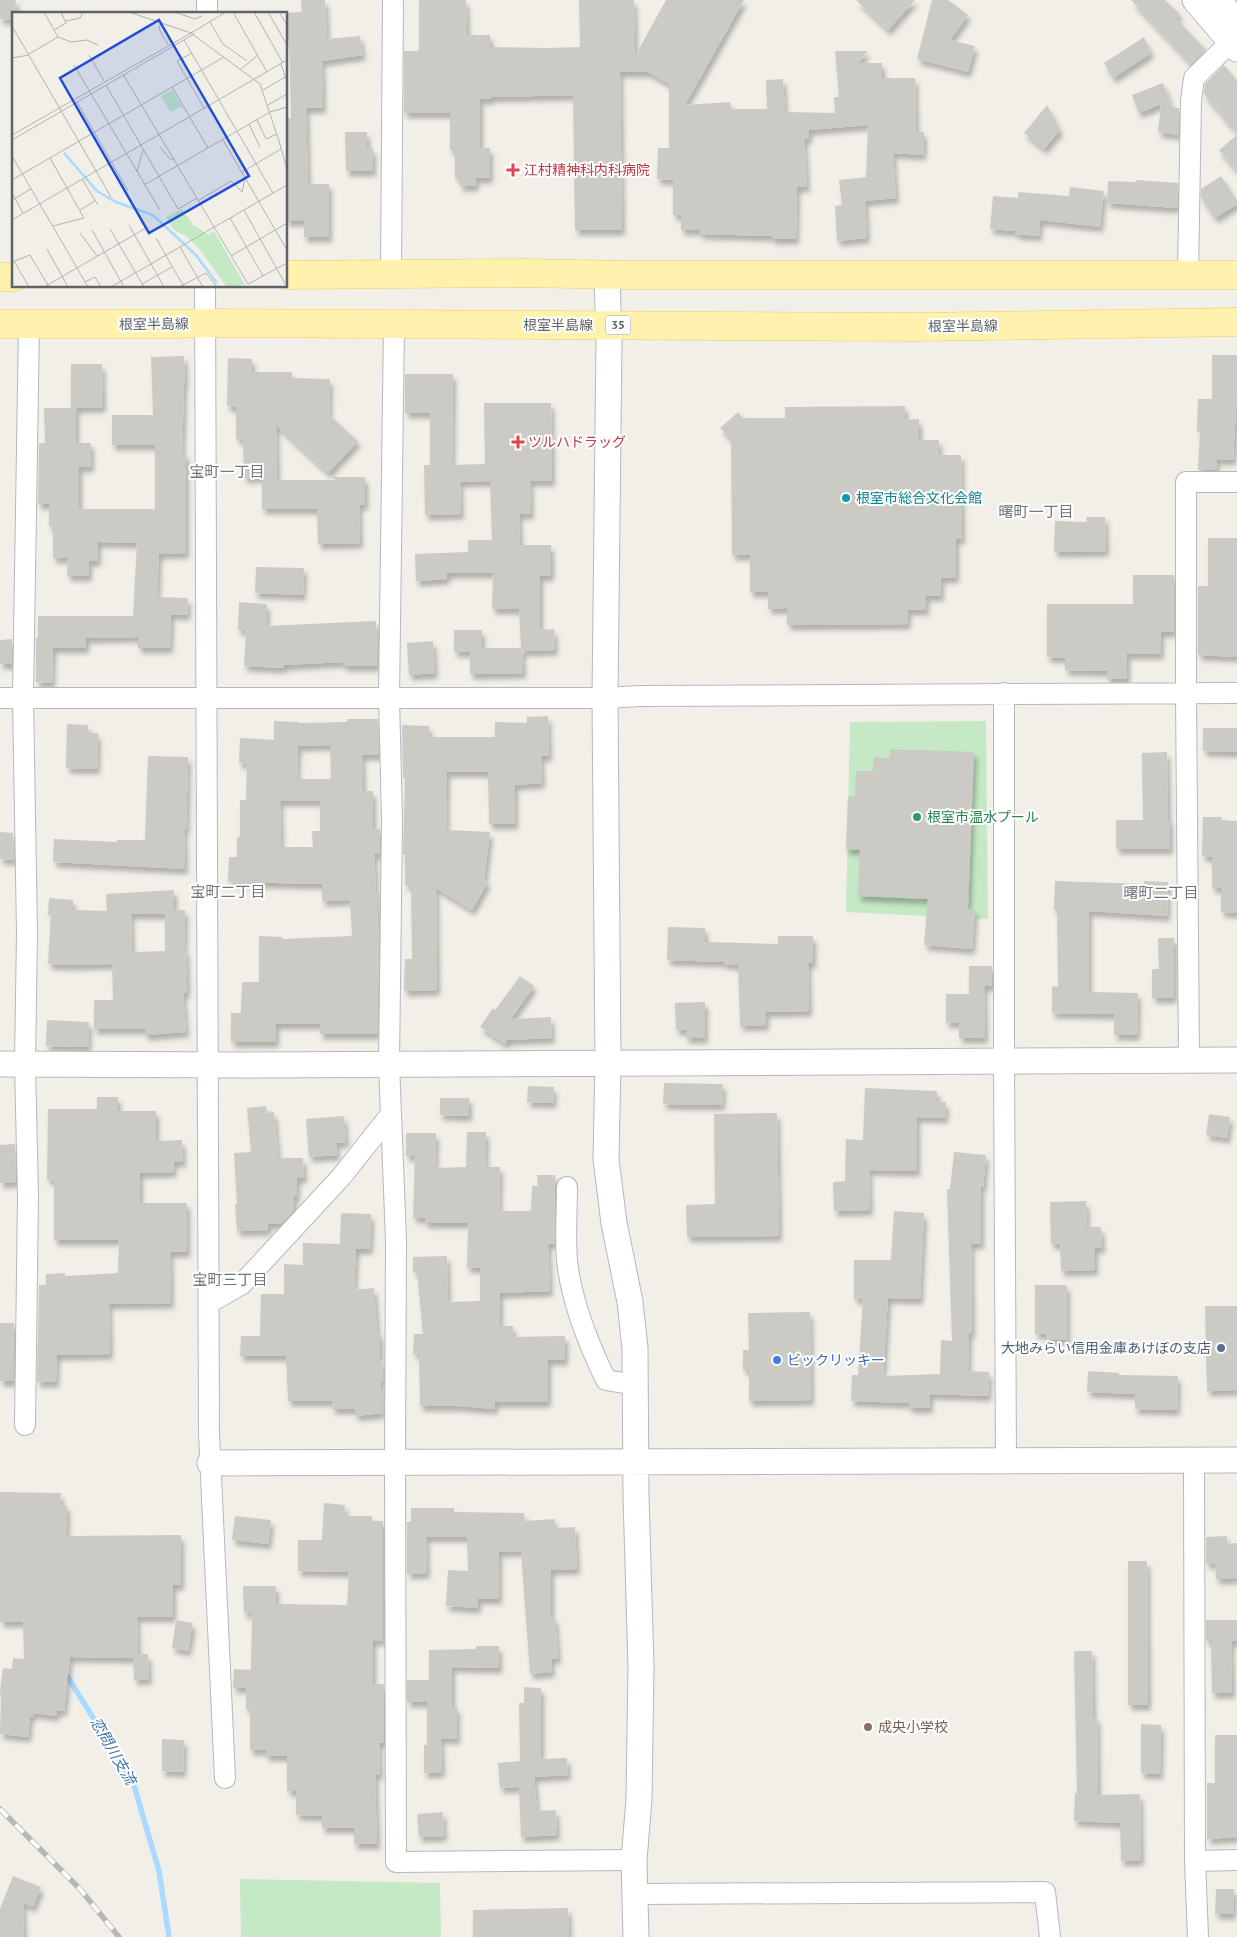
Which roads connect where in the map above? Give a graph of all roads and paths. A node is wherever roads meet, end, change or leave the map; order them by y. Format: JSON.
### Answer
{"nodes":[{"id":1,"x":393,"y":0,"type":"edge"},
{"id":2,"x":1194,"y":0,"type":"edge"},
{"id":3,"x":1218,"y":0,"type":"edge"},
{"id":4,"x":1235,"y":37,"type":"edge"},
{"id":5,"x":391,"y":273,"type":"junction"},
{"id":6,"x":1188,"y":274,"type":"junction"},
{"id":7,"x":1237,"y":274,"type":"edge"},
{"id":8,"x":288,"y":275,"type":"edge"},
{"id":9,"x":608,"y":275,"type":"junction"},
{"id":10,"x":205,"y":288,"type":"edge"},
{"id":11,"x":206,"y":322,"type":"junction"},
{"id":12,"x":1237,"y":322,"type":"edge"},
{"id":13,"x":0,"y":324,"type":"edge"},
{"id":14,"x":29,"y":324,"type":"junction"},
{"id":15,"x":394,"y":324,"type":"junction"},
{"id":16,"x":608,"y":325,"type":"junction"},
{"id":17,"x":1237,"y":482,"type":"edge"},
{"id":18,"x":1004,"y":693,"type":"junction"},
{"id":19,"x":1186,"y":693,"type":"junction"},
{"id":20,"x":1237,"y":693,"type":"edge"},
{"id":21,"x":206,"y":697,"type":"junction"},
{"id":22,"x":0,"y":698,"type":"edge"},
{"id":23,"x":23,"y":698,"type":"junction"},
{"id":24,"x":389,"y":698,"type":"junction"},
{"id":25,"x":605,"y":698,"type":"junction"},
{"id":26,"x":1004,"y":1060,"type":"junction"},
{"id":27,"x":1189,"y":1060,"type":"junction"},
{"id":28,"x":1237,"y":1060,"type":"edge"},
{"id":29,"x":608,"y":1063,"type":"junction"},
{"id":30,"x":0,"y":1064,"type":"edge"},
{"id":31,"x":25,"y":1064,"type":"junction"},
{"id":32,"x":207,"y":1064,"type":"junction"},
{"id":33,"x":389,"y":1064,"type":"junction"},
{"id":34,"x":391,"y":1114,"type":"junction"},
{"id":35,"x":567,"y":1188,"type":"dead end"},
{"id":36,"x":208,"y":1303,"type":"junction"},
{"id":37,"x":636,"y":1385,"type":"junction"},
{"id":38,"x":25,"y":1425,"type":"dead end"},
{"id":39,"x":1006,"y":1460,"type":"junction"},
{"id":40,"x":1194,"y":1460,"type":"junction"},
{"id":41,"x":1237,"y":1460,"type":"edge"},
{"id":42,"x":637,"y":1461,"type":"junction"},
{"id":43,"x":394,"y":1463,"type":"junction"},
{"id":44,"x":210,"y":1464,"type":"junction"},
{"id":45,"x":225,"y":1778,"type":"dead end"},
{"id":46,"x":634,"y":1860,"type":"junction"},
{"id":47,"x":1237,"y":1860,"type":"edge"},
{"id":48,"x":1195,"y":1861,"type":"junction"},
{"id":49,"x":635,"y":1894,"type":"junction"},
{"id":50,"x":1197,"y":1935,"type":"edge"},
{"id":51,"x":636,"y":1937,"type":"edge"},
{"id":52,"x":1050,"y":1937,"type":"edge"}],
"edges":[{"from":1,"to":5,"type":"street"},
{"from":2,"to":4,"type":"street"},
{"from":3,"to":4,"type":"street"},
{"from":4,"to":6,"type":"street"},
{"from":5,"to":8,"type":"main road"},
{"from":5,"to":9,"type":"main road"},
{"from":6,"to":7,"type":"main road"},
{"from":6,"to":9,"type":"main road"},
{"from":9,"to":16,"type":"street"},
{"from":10,"to":11,"type":"street"},
{"from":11,"to":14,"type":"main road","name":"根室半島線","number":"35"},
{"from":11,"to":15,"type":"main road","name":"根室半島線","number":"35"},
{"from":11,"to":21,"type":"street"},
{"from":12,"to":16,"type":"main road","name":"根室半島線","number":"35"},
{"from":13,"to":14,"type":"main road","name":"根室半島線","number":"35"},
{"from":14,"to":23,"type":"street"},
{"from":15,"to":16,"type":"main road","name":"根室半島線","number":"35"},
{"from":15,"to":24,"type":"street"},
{"from":16,"to":25,"type":"street"},
{"from":17,"to":19,"type":"street"},
{"from":18,"to":19,"type":"street"},
{"from":18,"to":25,"type":"street"},
{"from":18,"to":26,"type":"street"},
{"from":19,"to":20,"type":"street"},
{"from":19,"to":27,"type":"street"},
{"from":21,"to":23,"type":"street"},
{"from":21,"to":24,"type":"street"},
{"from":21,"to":32,"type":"street"},
{"from":22,"to":23,"type":"street"},
{"from":23,"to":31,"type":"street"},
{"from":24,"to":25,"type":"street"},
{"from":24,"to":33,"type":"street"},
{"from":25,"to":29,"type":"street"},
{"from":26,"to":27,"type":"street"},
{"from":26,"to":29,"type":"street"},
{"from":26,"to":39,"type":"street"},
{"from":27,"to":28,"type":"street"},
{"from":29,"to":33,"type":"street"},
{"from":29,"to":37,"type":"street"},
{"from":30,"to":31,"type":"street"},
{"from":31,"to":32,"type":"street"},
{"from":31,"to":38,"type":"street"},
{"from":32,"to":33,"type":"street"},
{"from":32,"to":36,"type":"street"},
{"from":33,"to":34,"type":"street"},
{"from":34,"to":36,"type":"street"},
{"from":34,"to":43,"type":"street"},
{"from":35,"to":37,"type":"street"},
{"from":36,"to":44,"type":"street"},
{"from":37,"to":42,"type":"street"},
{"from":39,"to":40,"type":"street"},
{"from":39,"to":42,"type":"street"},
{"from":40,"to":41,"type":"street"},
{"from":40,"to":48,"type":"street"},
{"from":42,"to":43,"type":"street"},
{"from":42,"to":46,"type":"street"},
{"from":43,"to":44,"type":"street"},
{"from":43,"to":46,"type":"street"},
{"from":44,"to":45,"type":"street"},
{"from":46,"to":49,"type":"street"},
{"from":47,"to":48,"type":"street"},
{"from":48,"to":50,"type":"street"},
{"from":49,"to":51,"type":"street"},
{"from":49,"to":52,"type":"street"}]}
